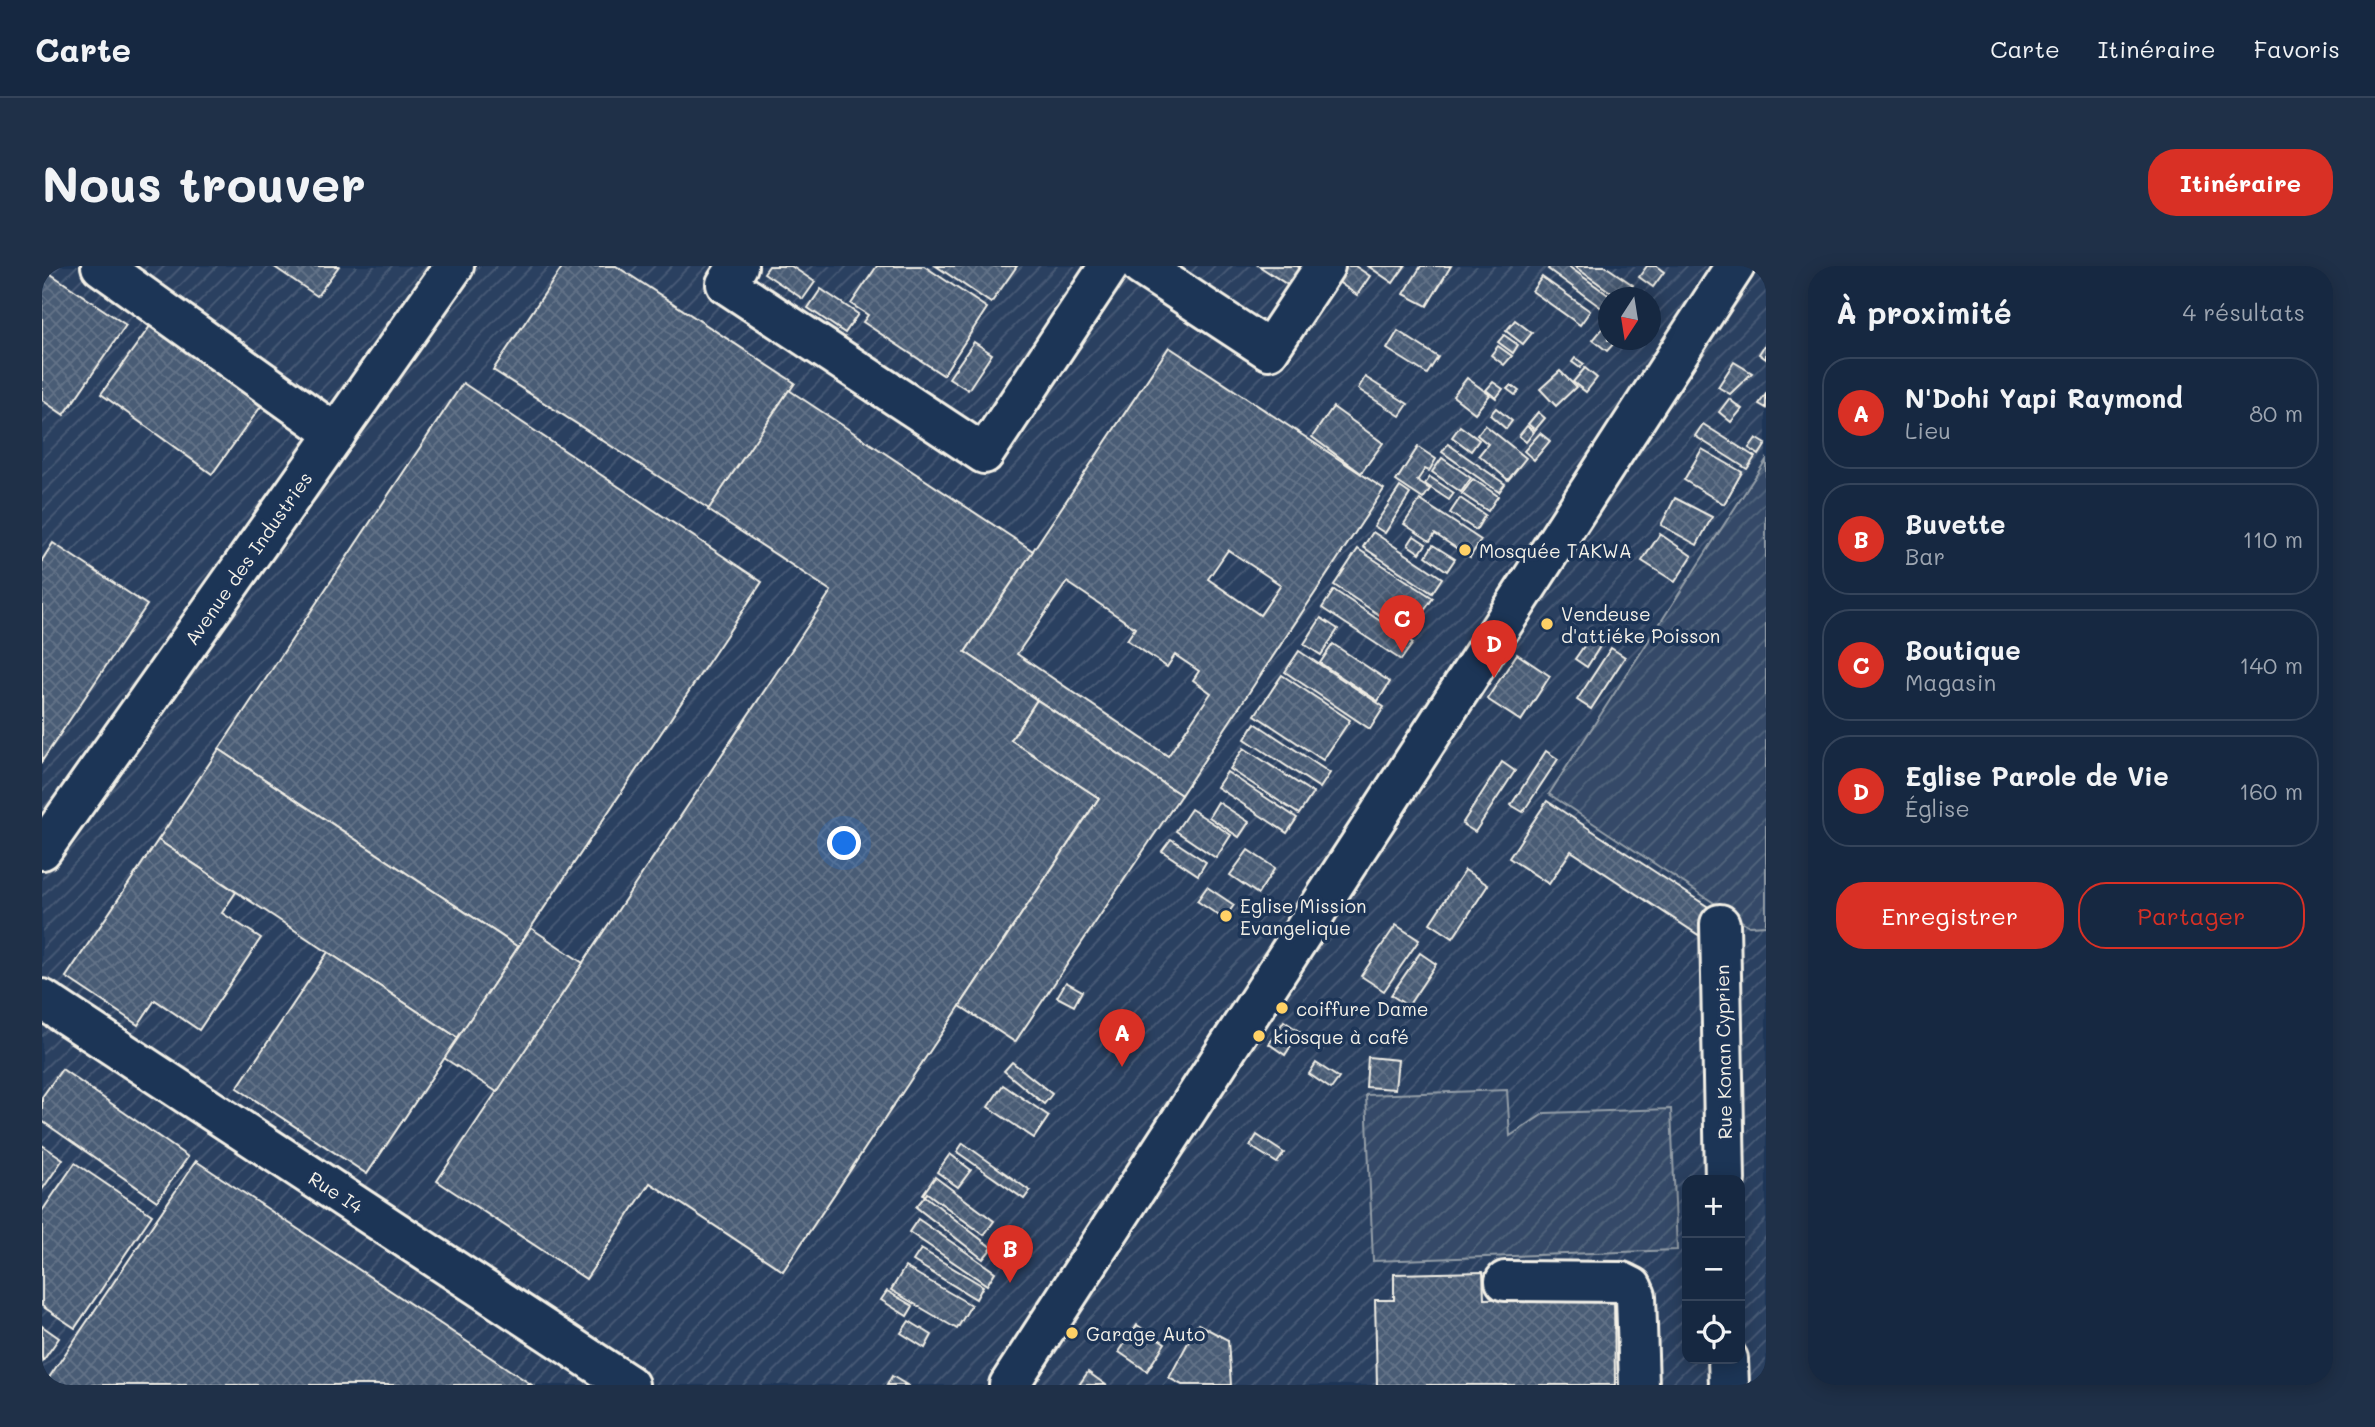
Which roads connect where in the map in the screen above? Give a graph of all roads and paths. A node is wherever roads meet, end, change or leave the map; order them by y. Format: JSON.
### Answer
{"nodes":[{"id":1,"x":100,"y":266,"type":"edge"},
{"id":2,"x":738,"y":266,"type":"edge"},
{"id":3,"x":1109,"y":266,"type":"edge"},
{"id":4,"x":1141,"y":266,"type":"edge"},
{"id":5,"x":1325,"y":266,"type":"edge"},
{"id":6,"x":1735,"y":266,"type":"edge"},
{"id":7,"x":452,"y":267,"type":"edge"},
{"id":8,"x":336,"y":434,"type":"junction"},
{"id":9,"x":42,"y":850,"type":"edge"},
{"id":10,"x":1720,"y":924,"type":"dead end"},
{"id":11,"x":42,"y":999,"type":"edge"},
{"id":12,"x":1725,"y":1175,"type":"edge"},
{"id":13,"x":1505,"y":1281,"type":"dead end"},
{"id":14,"x":1728,"y":1364,"type":"edge"},
{"id":15,"x":629,"y":1385,"type":"edge"},
{"id":16,"x":1009,"y":1385,"type":"edge"},
{"id":17,"x":1639,"y":1385,"type":"edge"},
{"id":18,"x":1729,"y":1385,"type":"edge"}],
"edges":[{"from":1,"to":8,"type":"street"},
{"from":2,"to":3,"type":"street"},
{"from":4,"to":5,"type":"street"},
{"from":6,"to":16,"type":"street"},
{"from":7,"to":8,"type":"street","name":"Avenue des Industries"},
{"from":8,"to":9,"type":"street","name":"Avenue des Industries"},
{"from":10,"to":12,"type":"street","name":"Rue Konan Cyprien"},
{"from":11,"to":15,"type":"street","name":"Rue I4"},
{"from":13,"to":17,"type":"street"},
{"from":14,"to":18,"type":"street"}]}
